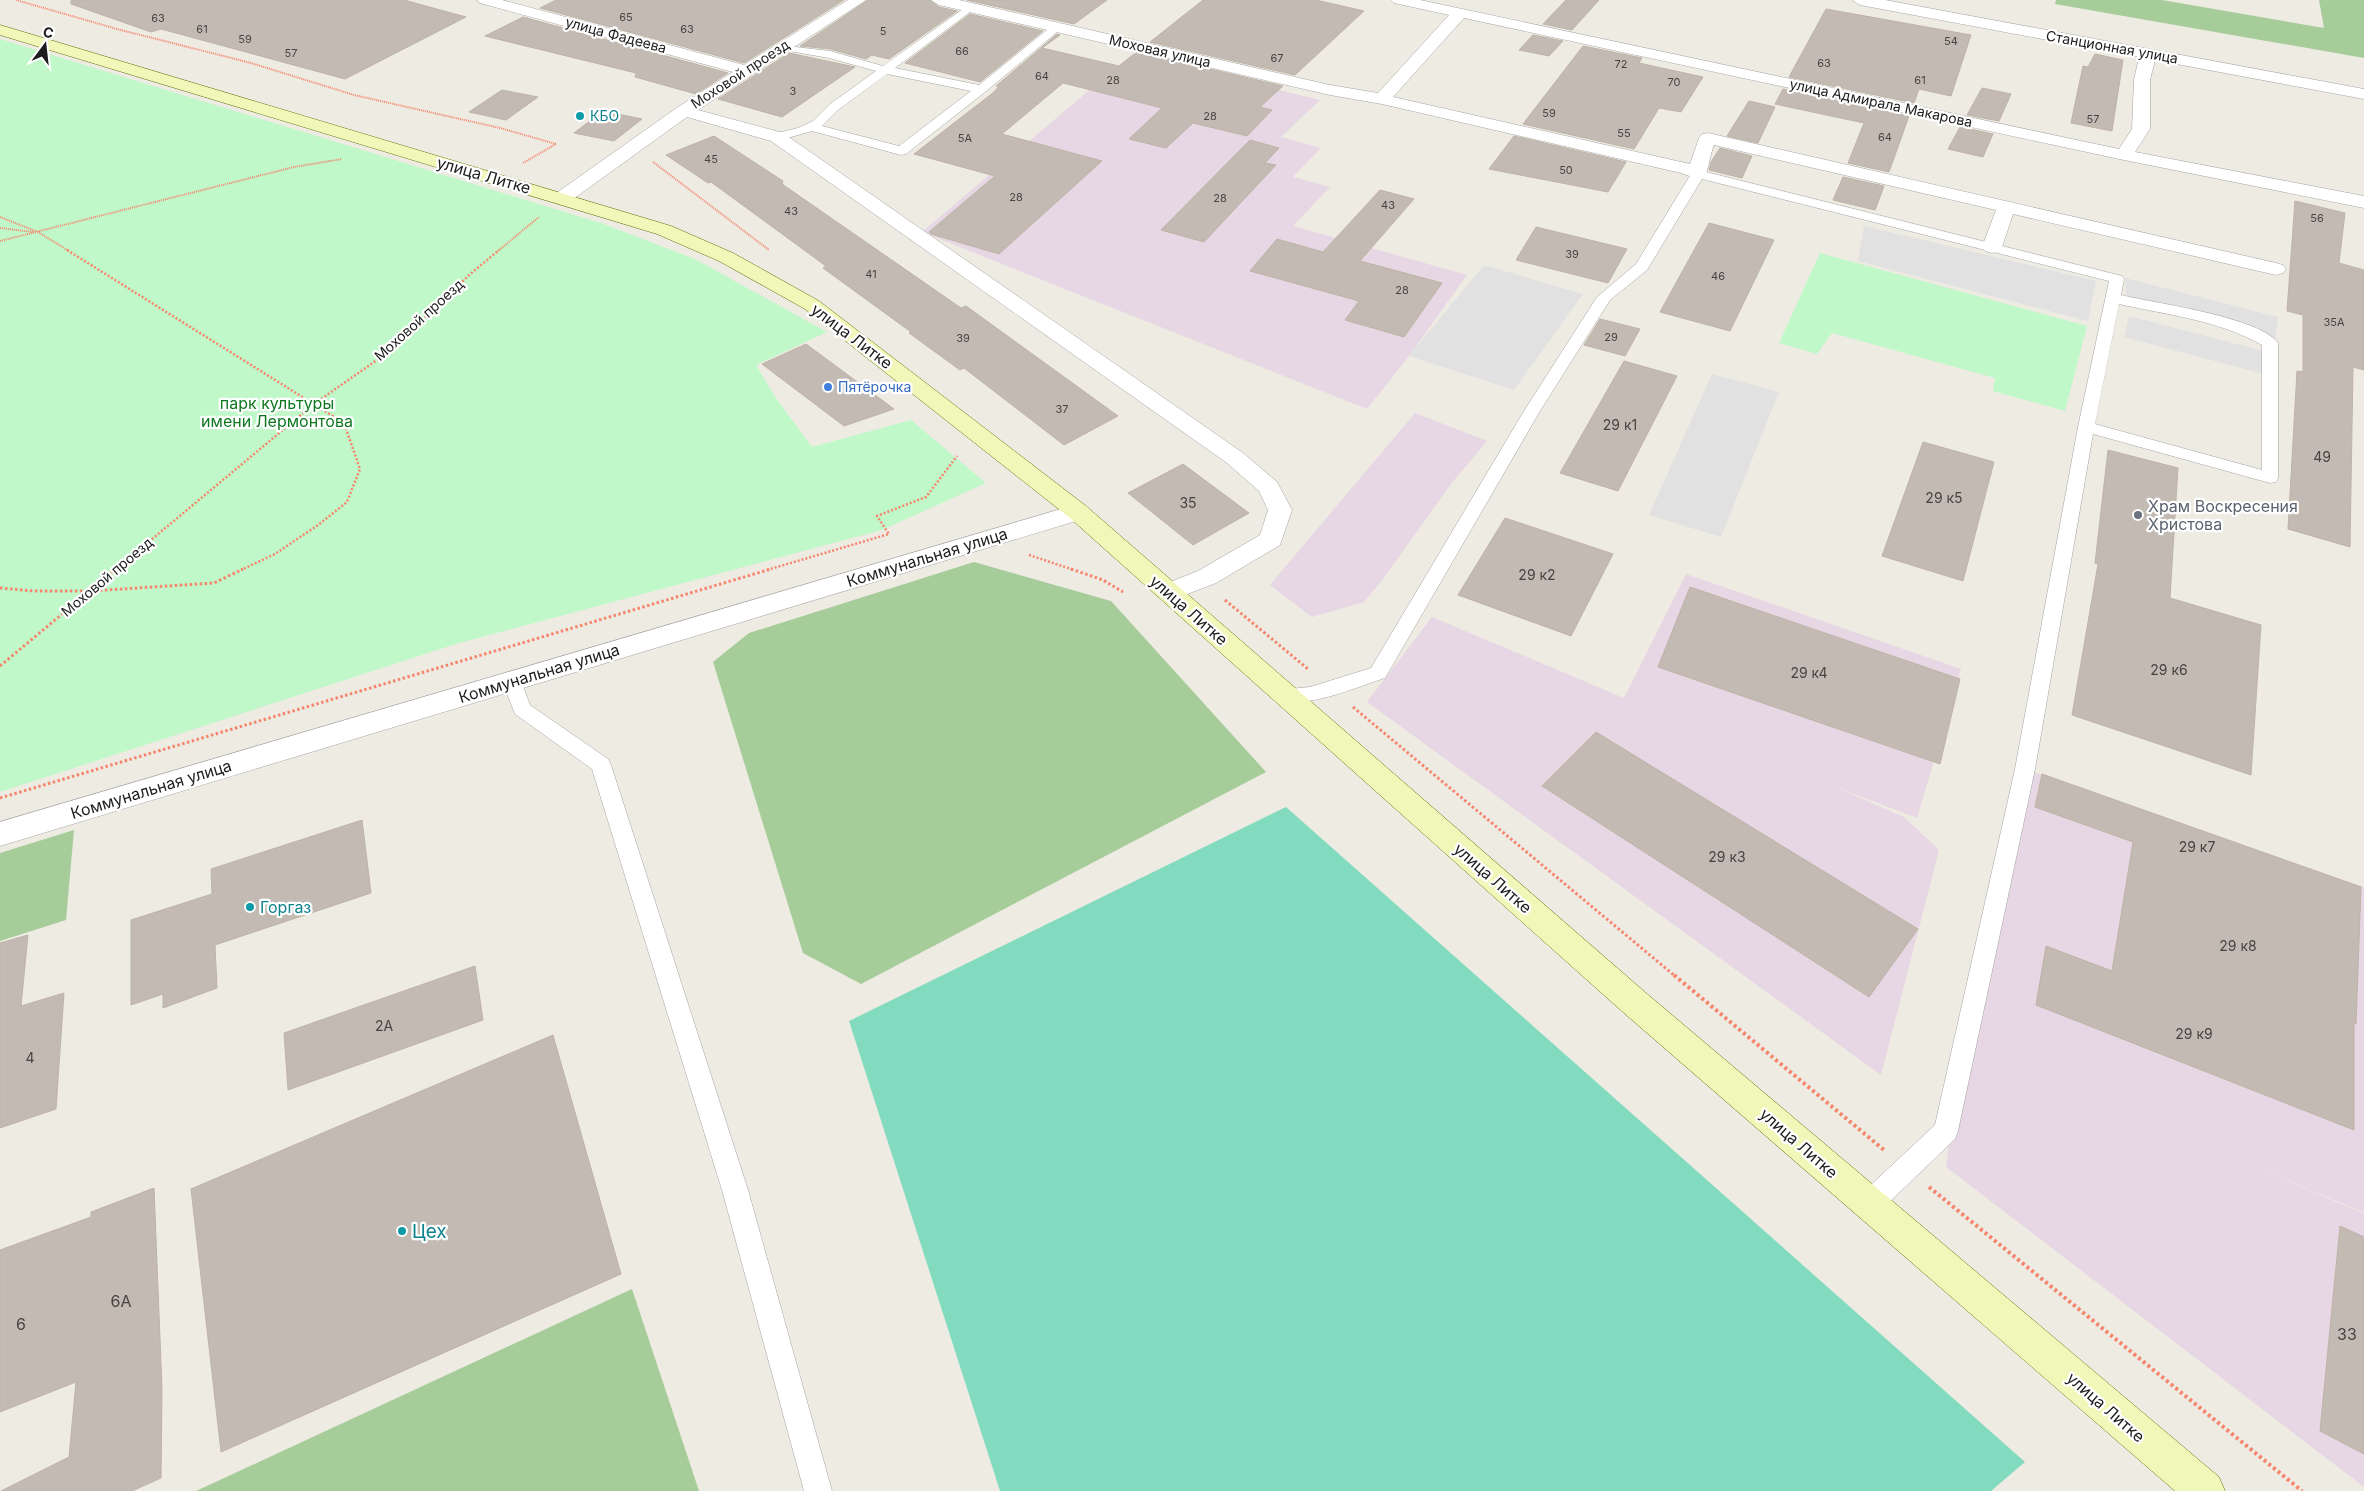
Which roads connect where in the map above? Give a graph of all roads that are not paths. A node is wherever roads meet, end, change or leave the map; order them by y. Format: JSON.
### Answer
{"nodes":[{"id":1,"x":485,"y":0,"type":"edge"},
{"id":2,"x":858,"y":0,"type":"edge"},
{"id":3,"x":939,"y":0,"type":"edge"},
{"id":4,"x":1399,"y":0,"type":"edge"},
{"id":5,"x":1486,"y":0,"type":"edge"},
{"id":6,"x":1860,"y":0,"type":"edge"},
{"id":7,"x":970,"y":7,"type":"junction"},
{"id":8,"x":1467,"y":14,"type":"junction"},
{"id":9,"x":1057,"y":27,"type":"junction"},
{"id":10,"x":0,"y":30,"type":"edge"},
{"id":11,"x":782,"y":47,"type":"junction"},
{"id":12,"x":2148,"y":55,"type":"junction"},
{"id":13,"x":885,"y":70,"type":"junction"},
{"id":14,"x":747,"y":71,"type":"junction"},
{"id":15,"x":981,"y":89,"type":"junction"},
{"id":16,"x":2364,"y":94,"type":"edge"},
{"id":17,"x":1382,"y":99,"type":"junction"},
{"id":18,"x":684,"y":112,"type":"junction"},
{"id":19,"x":811,"y":127,"type":"junction"},
{"id":20,"x":777,"y":137,"type":"junction"},
{"id":21,"x":2124,"y":155,"type":"junction"},
{"id":22,"x":1698,"y":174,"type":"junction"},
{"id":23,"x":562,"y":198,"type":"junction"},
{"id":24,"x":2364,"y":202,"type":"edge"},
{"id":25,"x":2006,"y":207,"type":"junction"},
{"id":26,"x":1992,"y":247,"type":"junction"},
{"id":27,"x":2276,"y":269,"type":"dead end"},
{"id":28,"x":2113,"y":298,"type":"junction"},
{"id":29,"x":2086,"y":427,"type":"junction"},
{"id":30,"x":1078,"y":512,"type":"junction"},
{"id":31,"x":1169,"y":592,"type":"junction"},
{"id":32,"x":512,"y":681,"type":"junction"},
{"id":33,"x":1286,"y":695,"type":"junction"},
{"id":34,"x":0,"y":834,"type":"edge"},
{"id":35,"x":1869,"y":1204,"type":"junction"},
{"id":36,"x":818,"y":1491,"type":"edge"},
{"id":37,"x":2205,"y":1491,"type":"edge"}],
"edges":[{"from":1,"to":14,"type":"street","name":"улица Фадеева"},
{"from":2,"to":11,"type":"street","name":"Моховой проезд"},
{"from":3,"to":7,"type":"street","name":"Моховая улица"},
{"from":4,"to":8,"type":"street","name":"улица Адмирала Макарова"},
{"from":5,"to":8,"type":"street"},
{"from":6,"to":12,"type":"street","name":"Станционная улица"},
{"from":7,"to":9,"type":"street","name":"Моховая улица"},
{"from":7,"to":13,"type":"lane"},
{"from":8,"to":17,"type":"street"},
{"from":8,"to":21,"type":"street","name":"улица Адмирала Макарова"},
{"from":9,"to":15,"type":"lane"},
{"from":9,"to":17,"type":"street","name":"Моховая улица"},
{"from":10,"to":23,"type":"main road","name":"улица Литке"},
{"from":11,"to":13,"type":"lane"},
{"from":11,"to":14,"type":"street","name":"Моховой проезд"},
{"from":12,"to":16,"type":"street","name":"Станционная улица"},
{"from":12,"to":21,"type":"street"},
{"from":13,"to":15,"type":"lane"},
{"from":13,"to":19,"type":"lane"},
{"from":14,"to":18,"type":"street","name":"Моховой проезд"},
{"from":15,"to":19,"type":"lane"},
{"from":17,"to":22,"type":"street","name":"Моховая улица"},
{"from":18,"to":20,"type":"street"},
{"from":18,"to":23,"type":"street","name":"Моховой проезд"},
{"from":19,"to":20,"type":"lane"},
{"from":20,"to":31,"type":"street"},
{"from":21,"to":24,"type":"street","name":"улица Адмирала Макарова"},
{"from":22,"to":25,"type":"street"},
{"from":22,"to":26,"type":"lane"},
{"from":22,"to":33,"type":"lane"},
{"from":23,"to":30,"type":"main road","name":"улица Литке"},
{"from":25,"to":26,"type":"street"},
{"from":25,"to":27,"type":"street"},
{"from":26,"to":28,"type":"lane"},
{"from":28,"to":29,"type":"lane"},
{"from":28,"to":29,"type":"lane"},
{"from":29,"to":35,"type":"lane"},
{"from":30,"to":31,"type":"main road","name":"улица Литке"},
{"from":30,"to":32,"type":"street","name":"Коммунальная улица"},
{"from":31,"to":33,"type":"main road","name":"улица Литке"},
{"from":32,"to":34,"type":"street","name":"Коммунальная улица"},
{"from":32,"to":36,"type":"lane"},
{"from":33,"to":35,"type":"main road","name":"улица Литке"},
{"from":35,"to":37,"type":"main road","name":"улица Литке"}]}
